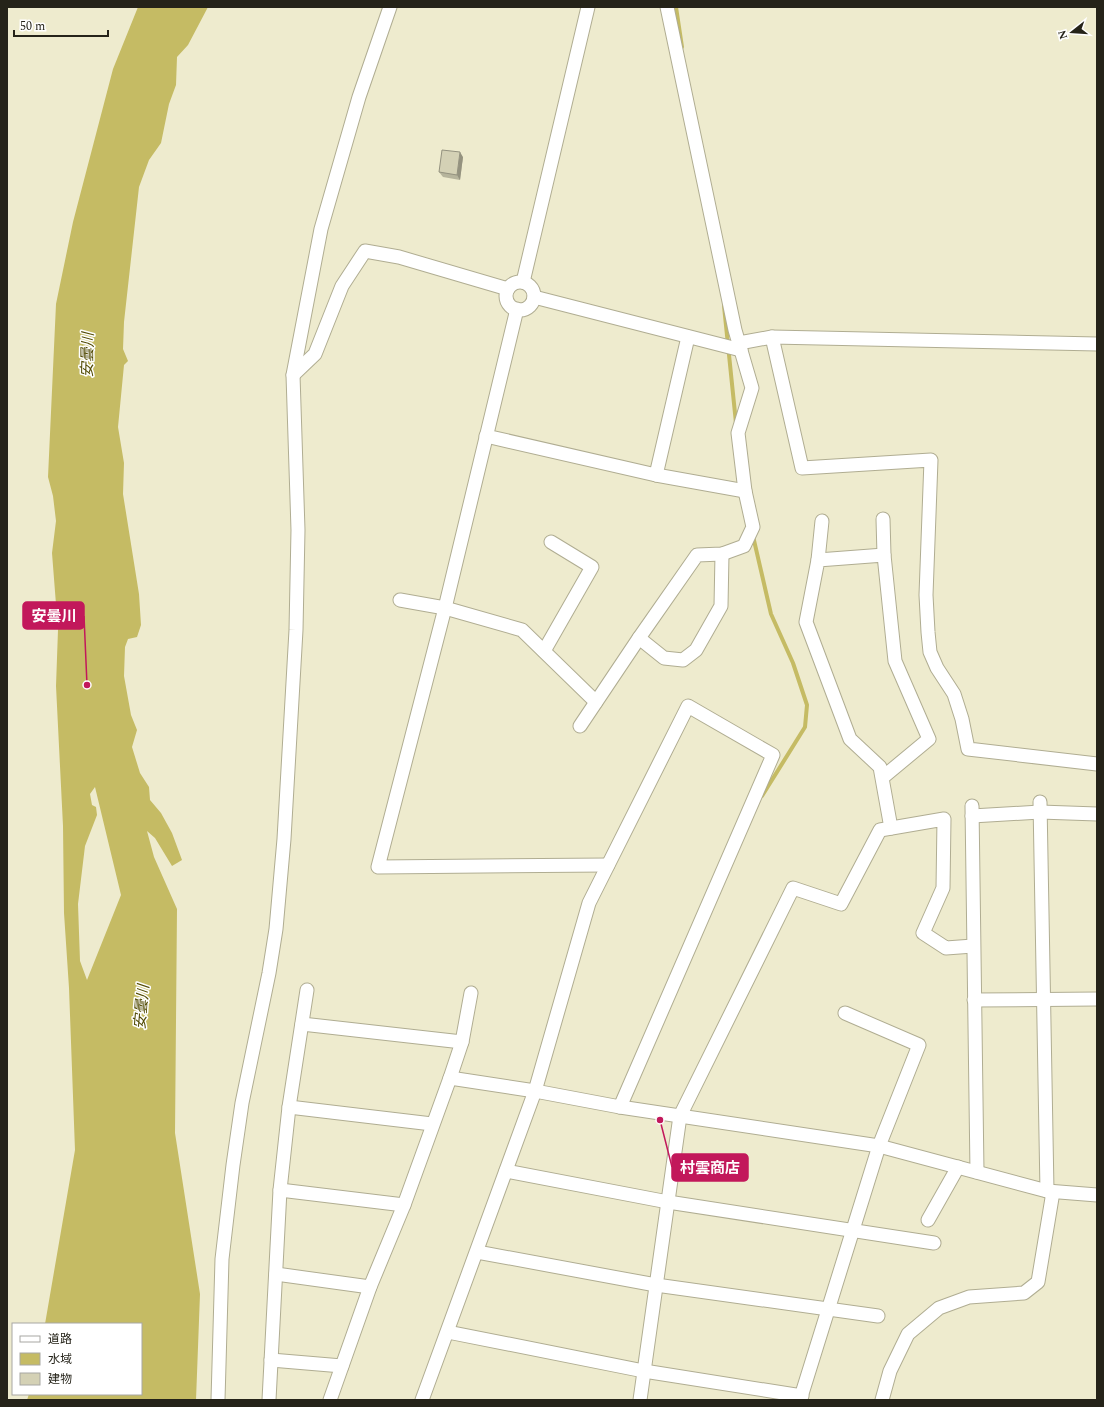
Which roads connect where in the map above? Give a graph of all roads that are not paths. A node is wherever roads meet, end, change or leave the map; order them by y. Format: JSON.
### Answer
{"nodes":[{"id":1,"x":390,"y":7,"type":"edge"},
{"id":2,"x":588,"y":7,"type":"edge"},
{"id":3,"x":667,"y":7,"type":"edge"},
{"id":4,"x":524,"y":282,"type":"junction"},
{"id":5,"x":508,"y":289,"type":"junction"},
{"id":6,"x":534,"y":297,"type":"junction"},
{"id":7,"x":517,"y":309,"type":"junction"},
{"id":8,"x":688,"y":337,"type":"junction"},
{"id":9,"x":772,"y":337,"type":"junction"},
{"id":10,"x":1097,"y":344,"type":"edge"},
{"id":11,"x":740,"y":347,"type":"junction"},
{"id":12,"x":293,"y":375,"type":"junction"},
{"id":13,"x":486,"y":436,"type":"junction"},
{"id":14,"x":656,"y":475,"type":"junction"},
{"id":15,"x":745,"y":491,"type":"junction"},
{"id":16,"x":883,"y":519,"type":"dead end"},
{"id":17,"x":822,"y":521,"type":"dead end"},
{"id":18,"x":551,"y":542,"type":"dead end"},
{"id":19,"x":722,"y":554,"type":"junction"},
{"id":20,"x":884,"y":555,"type":"junction"},
{"id":21,"x":818,"y":560,"type":"junction"},
{"id":22,"x":400,"y":600,"type":"dead end"},
{"id":23,"x":445,"y":608,"type":"junction"},
{"id":24,"x":639,"y":638,"type":"junction"},
{"id":25,"x":544,"y":651,"type":"junction"},
{"id":26,"x":596,"y":702,"type":"junction"},
{"id":27,"x":580,"y":726,"type":"dead end"},
{"id":28,"x":1097,"y":764,"type":"edge"},
{"id":29,"x":882,"y":778,"type":"junction"},
{"id":30,"x":1040,"y":807,"type":"junction"},
{"id":31,"x":1097,"y":814,"type":"edge"},
{"id":32,"x":890,"y":828,"type":"junction"},
{"id":33,"x":608,"y":865,"type":"junction"},
{"id":34,"x":973,"y":946,"type":"junction"},
{"id":35,"x":307,"y":990,"type":"dead end"},
{"id":36,"x":471,"y":993,"type":"dead end"},
{"id":37,"x":1043,"y":999,"type":"junction"},
{"id":38,"x":1097,"y":999,"type":"edge"},
{"id":39,"x":974,"y":1000,"type":"junction"},
{"id":40,"x":845,"y":1013,"type":"dead end"},
{"id":41,"x":302,"y":1024,"type":"junction"},
{"id":42,"x":462,"y":1042,"type":"junction"},
{"id":43,"x":450,"y":1078,"type":"junction"},
{"id":44,"x":535,"y":1091,"type":"junction"},
{"id":45,"x":289,"y":1107,"type":"junction"},
{"id":46,"x":620,"y":1107,"type":"junction"},
{"id":47,"x":680,"y":1116,"type":"junction"},
{"id":48,"x":432,"y":1124,"type":"junction"},
{"id":49,"x":879,"y":1146,"type":"junction"},
{"id":50,"x":958,"y":1167,"type":"junction"},
{"id":51,"x":506,"y":1171,"type":"junction"},
{"id":52,"x":977,"y":1172,"type":"junction"},
{"id":53,"x":280,"y":1190,"type":"junction"},
{"id":54,"x":1050,"y":1191,"type":"junction"},
{"id":55,"x":1097,"y":1195,"type":"edge"},
{"id":56,"x":668,"y":1202,"type":"junction"},
{"id":57,"x":404,"y":1205,"type":"junction"},
{"id":58,"x":928,"y":1220,"type":"dead end"},
{"id":59,"x":853,"y":1230,"type":"junction"},
{"id":60,"x":934,"y":1243,"type":"dead end"},
{"id":61,"x":477,"y":1252,"type":"junction"},
{"id":62,"x":276,"y":1274,"type":"junction"},
{"id":63,"x":656,"y":1285,"type":"junction"},
{"id":64,"x":370,"y":1287,"type":"junction"},
{"id":65,"x":829,"y":1309,"type":"junction"},
{"id":66,"x":878,"y":1316,"type":"dead end"},
{"id":67,"x":448,"y":1332,"type":"junction"},
{"id":68,"x":271,"y":1360,"type":"junction"},
{"id":69,"x":342,"y":1366,"type":"junction"},
{"id":70,"x":644,"y":1372,"type":"junction"},
{"id":71,"x":801,"y":1398,"type":"edge"},
{"id":72,"x":218,"y":1400,"type":"edge"},
{"id":73,"x":269,"y":1400,"type":"edge"},
{"id":74,"x":330,"y":1400,"type":"edge"},
{"id":75,"x":422,"y":1400,"type":"edge"},
{"id":76,"x":640,"y":1400,"type":"edge"},
{"id":77,"x":882,"y":1400,"type":"edge"}],
"edges":[{"from":1,"to":12,"type":"street"},
{"from":2,"to":4,"type":"street"},
{"from":3,"to":11,"type":"street"},
{"from":4,"to":5,"type":"street"},
{"from":4,"to":6,"type":"street"},
{"from":5,"to":7,"type":"street"},
{"from":5,"to":12,"type":"street"},
{"from":6,"to":7,"type":"street"},
{"from":6,"to":8,"type":"street"},
{"from":7,"to":13,"type":"street"},
{"from":8,"to":11,"type":"street"},
{"from":8,"to":14,"type":"street"},
{"from":9,"to":10,"type":"street"},
{"from":9,"to":11,"type":"street"},
{"from":9,"to":28,"type":"street"},
{"from":11,"to":15,"type":"street"},
{"from":12,"to":72,"type":"street"},
{"from":13,"to":14,"type":"street"},
{"from":13,"to":23,"type":"street"},
{"from":14,"to":15,"type":"street"},
{"from":15,"to":19,"type":"street"},
{"from":16,"to":20,"type":"street"},
{"from":17,"to":21,"type":"street"},
{"from":18,"to":25,"type":"street"},
{"from":19,"to":24,"type":"street"},
{"from":19,"to":24,"type":"street"},
{"from":20,"to":21,"type":"street"},
{"from":20,"to":29,"type":"street"},
{"from":21,"to":29,"type":"street"},
{"from":22,"to":23,"type":"street"},
{"from":23,"to":25,"type":"street"},
{"from":23,"to":33,"type":"street"},
{"from":24,"to":26,"type":"street"},
{"from":25,"to":26,"type":"street"},
{"from":26,"to":27,"type":"street"},
{"from":29,"to":32,"type":"street"},
{"from":30,"to":31,"type":"street"},
{"from":30,"to":34,"type":"street"},
{"from":30,"to":37,"type":"street"},
{"from":32,"to":34,"type":"street"},
{"from":32,"to":47,"type":"street"},
{"from":33,"to":44,"type":"street"},
{"from":33,"to":46,"type":"street"},
{"from":34,"to":39,"type":"street"},
{"from":35,"to":41,"type":"street"},
{"from":36,"to":42,"type":"street"},
{"from":37,"to":38,"type":"street"},
{"from":37,"to":39,"type":"street"},
{"from":37,"to":54,"type":"street"},
{"from":39,"to":52,"type":"street"},
{"from":40,"to":49,"type":"street"},
{"from":41,"to":42,"type":"street"},
{"from":41,"to":45,"type":"street"},
{"from":42,"to":43,"type":"street"},
{"from":43,"to":44,"type":"street"},
{"from":43,"to":48,"type":"street"},
{"from":44,"to":46,"type":"street"},
{"from":44,"to":51,"type":"street"},
{"from":45,"to":48,"type":"street"},
{"from":45,"to":53,"type":"street"},
{"from":46,"to":47,"type":"street"},
{"from":47,"to":49,"type":"street"},
{"from":47,"to":56,"type":"street"},
{"from":48,"to":57,"type":"street"},
{"from":49,"to":50,"type":"street"},
{"from":49,"to":59,"type":"street"},
{"from":50,"to":52,"type":"street"},
{"from":50,"to":58,"type":"street"},
{"from":51,"to":56,"type":"street"},
{"from":51,"to":61,"type":"street"},
{"from":52,"to":54,"type":"street"},
{"from":53,"to":57,"type":"street"},
{"from":53,"to":62,"type":"street"},
{"from":54,"to":55,"type":"street"},
{"from":54,"to":77,"type":"street"},
{"from":56,"to":59,"type":"street"},
{"from":56,"to":63,"type":"street"},
{"from":57,"to":64,"type":"street"},
{"from":59,"to":60,"type":"street"},
{"from":59,"to":65,"type":"street"},
{"from":61,"to":63,"type":"street"},
{"from":61,"to":67,"type":"street"},
{"from":62,"to":64,"type":"street"},
{"from":62,"to":68,"type":"street"},
{"from":63,"to":65,"type":"street"},
{"from":63,"to":70,"type":"street"},
{"from":64,"to":69,"type":"street"},
{"from":65,"to":66,"type":"street"},
{"from":65,"to":71,"type":"street"},
{"from":67,"to":70,"type":"street"},
{"from":67,"to":75,"type":"street"},
{"from":68,"to":69,"type":"street"},
{"from":68,"to":73,"type":"street"},
{"from":69,"to":74,"type":"street"},
{"from":70,"to":71,"type":"street"},
{"from":70,"to":76,"type":"street"}]}
